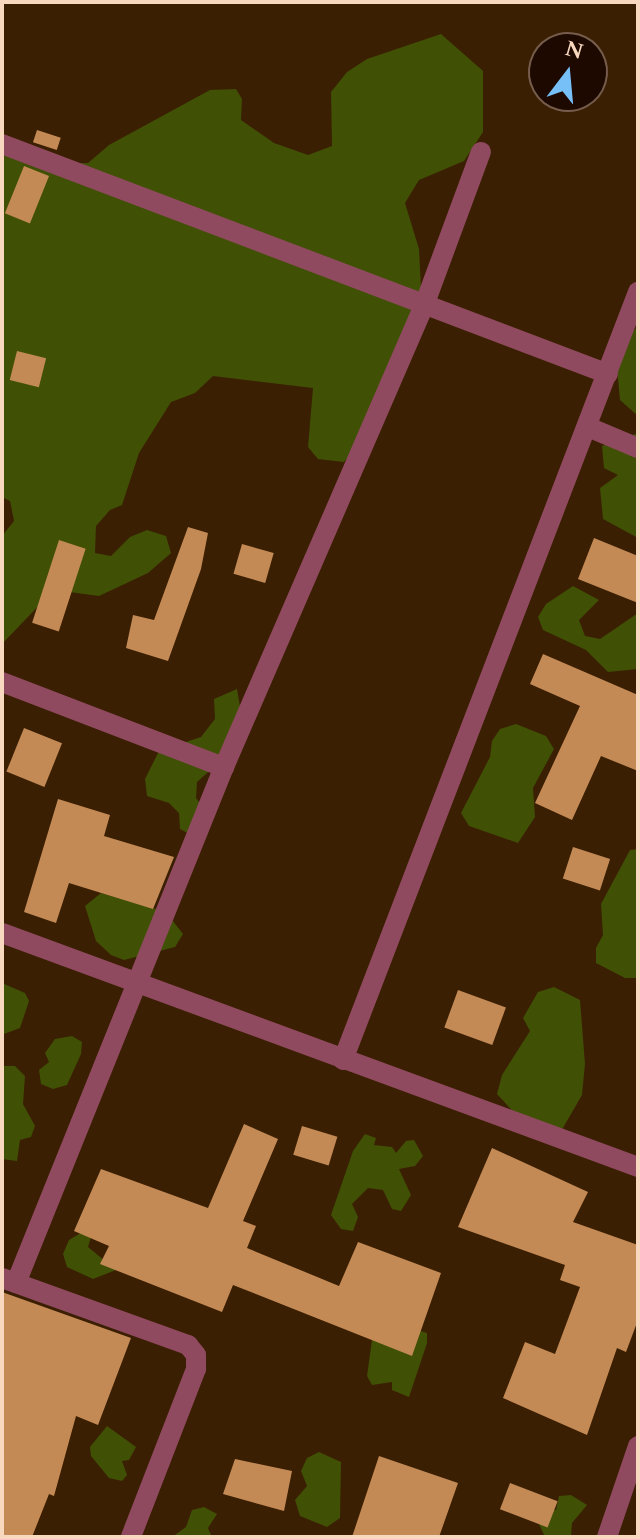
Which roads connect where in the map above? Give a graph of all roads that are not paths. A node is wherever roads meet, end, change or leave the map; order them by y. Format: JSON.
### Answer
{"nodes":[{"id":1,"x":2,"y":144,"type":"edge"},
{"id":2,"x":481,"y":152,"type":"dead end"},
{"id":3,"x":638,"y":292,"type":"edge"},
{"id":4,"x":425,"y":303,"type":"junction"},
{"id":5,"x":608,"y":374,"type":"junction"},
{"id":6,"x":588,"y":427,"type":"junction"},
{"id":7,"x":638,"y":448,"type":"edge"},
{"id":8,"x":2,"y":682,"type":"edge"},
{"id":9,"x":224,"y":767,"type":"junction"},
{"id":10,"x":2,"y":933,"type":"edge"},
{"id":11,"x":137,"y":984,"type":"junction"},
{"id":12,"x":343,"y":1060,"type":"junction"},
{"id":13,"x":638,"y":1167,"type":"edge"},
{"id":14,"x":9,"y":1280,"type":"edge"},
{"id":15,"x":638,"y":1446,"type":"edge"},
{"id":16,"x":131,"y":1537,"type":"edge"},
{"id":17,"x":607,"y":1537,"type":"edge"}],
"edges":[{"from":1,"to":4,"type":"street"},
{"from":2,"to":4,"type":"street"},
{"from":3,"to":5,"type":"street"},
{"from":4,"to":5,"type":"street"},
{"from":4,"to":9,"type":"street"},
{"from":5,"to":6,"type":"street"},
{"from":6,"to":7,"type":"street"},
{"from":6,"to":12,"type":"street"},
{"from":8,"to":9,"type":"street"},
{"from":9,"to":11,"type":"street"},
{"from":10,"to":11,"type":"street"},
{"from":11,"to":12,"type":"street"},
{"from":11,"to":14,"type":"street"},
{"from":12,"to":13,"type":"street"},
{"from":14,"to":16,"type":"street"},
{"from":15,"to":17,"type":"street"}]}
